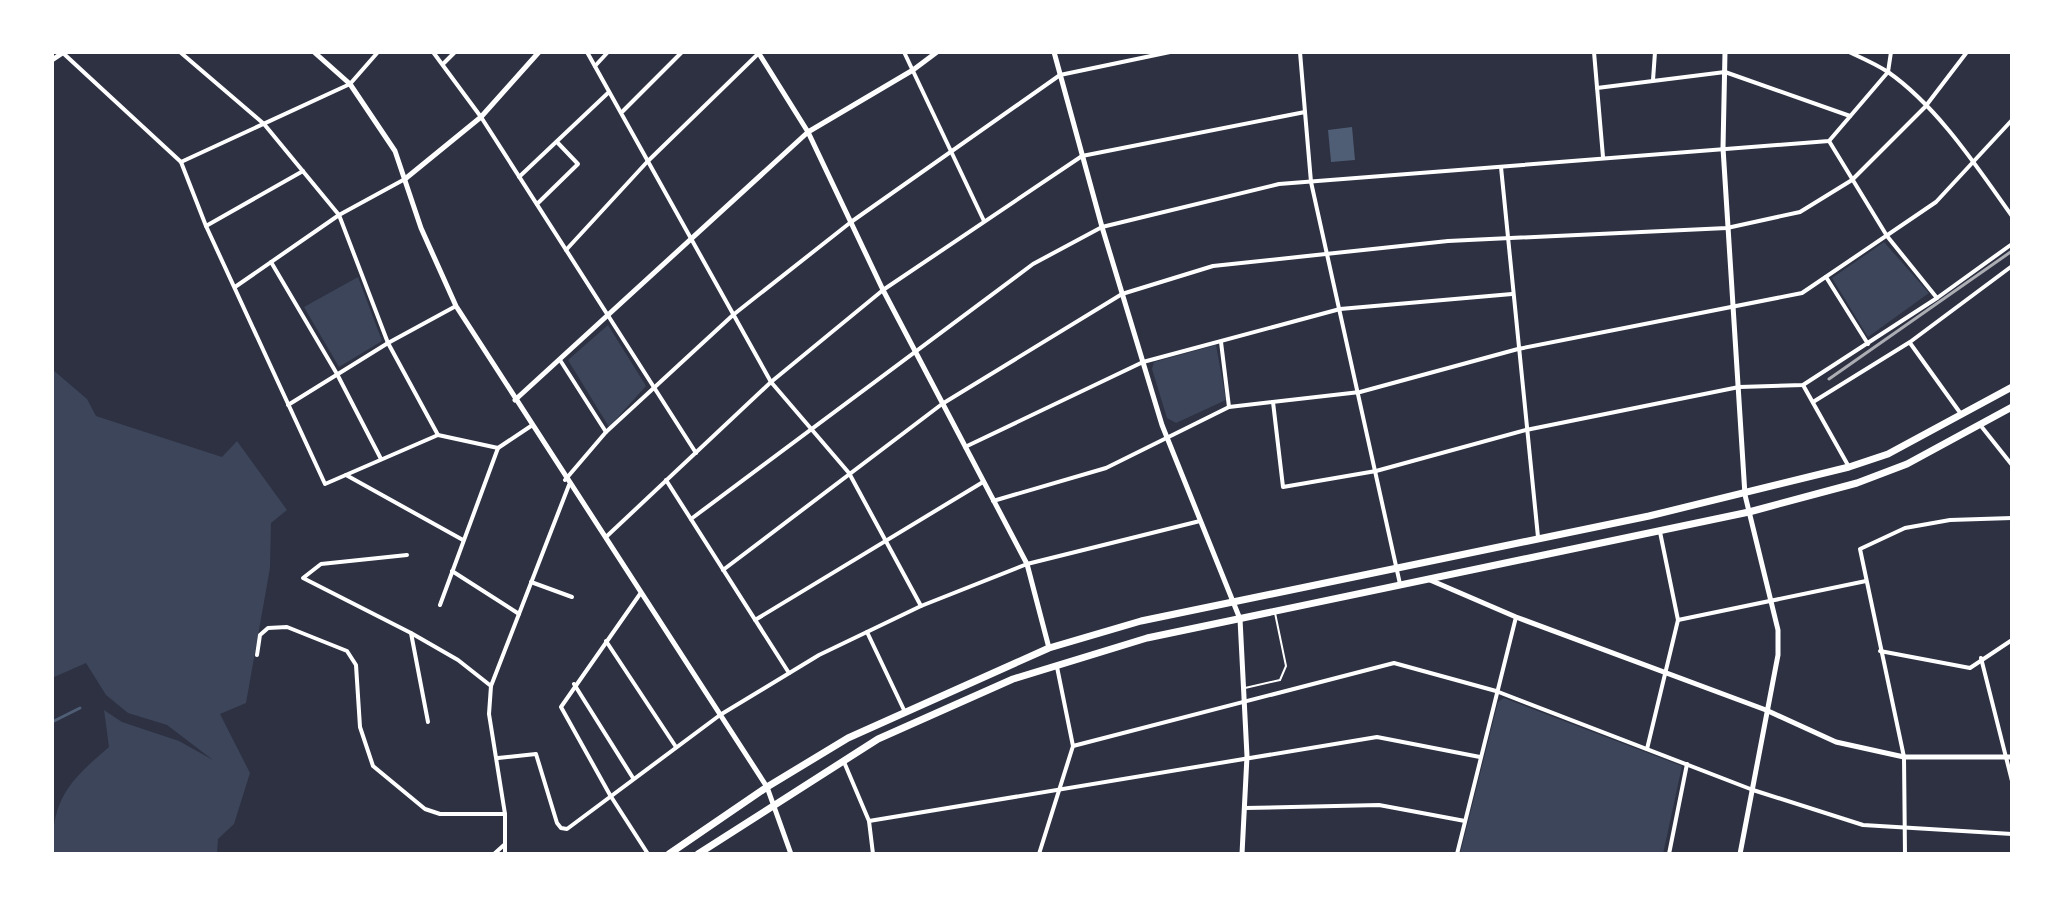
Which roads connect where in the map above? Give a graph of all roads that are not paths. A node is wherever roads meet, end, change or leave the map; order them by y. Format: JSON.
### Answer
{"nodes":[{"id":1,"x":64,"y":52,"type":"edge"},
{"id":2,"x":180,"y":52,"type":"edge"},
{"id":3,"x":314,"y":52,"type":"edge"},
{"id":4,"x":378,"y":52,"type":"edge"},
{"id":5,"x":433,"y":52,"type":"edge"},
{"id":6,"x":455,"y":52,"type":"edge"},
{"id":7,"x":539,"y":52,"type":"edge"},
{"id":8,"x":587,"y":52,"type":"edge"},
{"id":9,"x":608,"y":52,"type":"edge"},
{"id":10,"x":682,"y":52,"type":"edge"},
{"id":11,"x":759,"y":52,"type":"edge"},
{"id":12,"x":904,"y":52,"type":"edge"},
{"id":13,"x":937,"y":52,"type":"edge"},
{"id":14,"x":1054,"y":52,"type":"edge"},
{"id":15,"x":1125,"y":52,"type":"edge"},
{"id":16,"x":1170,"y":52,"type":"edge"},
{"id":17,"x":1300,"y":52,"type":"edge"},
{"id":18,"x":1594,"y":52,"type":"edge"},
{"id":19,"x":1655,"y":52,"type":"edge"},
{"id":20,"x":1725,"y":52,"type":"edge"},
{"id":21,"x":1849,"y":52,"type":"edge"},
{"id":22,"x":1891,"y":52,"type":"edge"},
{"id":23,"x":1967,"y":52,"type":"edge"},
{"id":24,"x":52,"y":60,"type":"edge"},
{"id":25,"x":1127,"y":61,"type":"junction"},
{"id":26,"x":444,"y":63,"type":"junction"},
{"id":27,"x":595,"y":66,"type":"junction"},
{"id":28,"x":913,"y":70,"type":"junction"},
{"id":29,"x":1725,"y":72,"type":"junction"},
{"id":30,"x":1888,"y":72,"type":"junction"},
{"id":31,"x":1060,"y":75,"type":"junction"},
{"id":32,"x":1653,"y":80,"type":"junction"},
{"id":33,"x":350,"y":84,"type":"junction"},
{"id":34,"x":1597,"y":88,"type":"junction"},
{"id":35,"x":609,"y":92,"type":"junction"},
{"id":36,"x":1925,"y":107,"type":"junction"},
{"id":37,"x":623,"y":111,"type":"junction"},
{"id":38,"x":1305,"y":112,"type":"junction"},
{"id":39,"x":1850,"y":116,"type":"junction"},
{"id":40,"x":481,"y":117,"type":"junction"},
{"id":41,"x":2012,"y":120,"type":"edge"},
{"id":42,"x":264,"y":124,"type":"junction"},
{"id":43,"x":808,"y":132,"type":"junction"},
{"id":44,"x":1829,"y":141,"type":"junction"},
{"id":45,"x":557,"y":142,"type":"junction"},
{"id":46,"x":1723,"y":148,"type":"junction"},
{"id":47,"x":951,"y":152,"type":"junction"},
{"id":48,"x":1082,"y":156,"type":"junction"},
{"id":49,"x":1603,"y":157,"type":"junction"},
{"id":50,"x":181,"y":162,"type":"junction"},
{"id":51,"x":647,"y":162,"type":"junction"},
{"id":52,"x":1973,"y":162,"type":"junction"},
{"id":53,"x":1501,"y":167,"type":"junction"},
{"id":54,"x":303,"y":171,"type":"junction"},
{"id":55,"x":519,"y":177,"type":"junction"},
{"id":56,"x":405,"y":179,"type":"junction"},
{"id":57,"x":1852,"y":180,"type":"junction"},
{"id":58,"x":1311,"y":182,"type":"junction"},
{"id":59,"x":537,"y":204,"type":"junction"},
{"id":60,"x":339,"y":215,"type":"junction"},
{"id":61,"x":2012,"y":216,"type":"edge"},
{"id":62,"x":984,"y":221,"type":"junction"},
{"id":63,"x":851,"y":222,"type":"junction"},
{"id":64,"x":206,"y":226,"type":"junction"},
{"id":65,"x":1102,"y":227,"type":"junction"},
{"id":66,"x":1727,"y":228,"type":"junction"},
{"id":67,"x":1887,"y":236,"type":"junction"},
{"id":68,"x":693,"y":238,"type":"junction"},
{"id":69,"x":1506,"y":239,"type":"junction"},
{"id":70,"x":2012,"y":244,"type":"edge"},
{"id":71,"x":566,"y":250,"type":"junction"},
{"id":72,"x":1326,"y":256,"type":"junction"},
{"id":73,"x":271,"y":262,"type":"junction"},
{"id":74,"x":2012,"y":266,"type":"edge"},
{"id":75,"x":1826,"y":277,"type":"junction"},
{"id":76,"x":234,"y":288,"type":"junction"},
{"id":77,"x":883,"y":290,"type":"junction"},
{"id":78,"x":1122,"y":294,"type":"junction"},
{"id":79,"x":1512,"y":294,"type":"junction"},
{"id":80,"x":1937,"y":298,"type":"junction"},
{"id":81,"x":456,"y":306,"type":"junction"},
{"id":82,"x":1731,"y":308,"type":"junction"},
{"id":83,"x":1340,"y":309,"type":"junction"},
{"id":84,"x":608,"y":315,"type":"junction"},
{"id":85,"x":733,"y":315,"type":"junction"},
{"id":86,"x":1221,"y":341,"type":"junction"},
{"id":87,"x":1910,"y":342,"type":"junction"},
{"id":88,"x":388,"y":343,"type":"junction"},
{"id":89,"x":1868,"y":344,"type":"junction"},
{"id":90,"x":1518,"y":349,"type":"junction"},
{"id":91,"x":915,"y":350,"type":"junction"},
{"id":92,"x":559,"y":359,"type":"junction"},
{"id":93,"x":1143,"y":362,"type":"junction"},
{"id":94,"x":337,"y":374,"type":"junction"},
{"id":95,"x":771,"y":382,"type":"junction"},
{"id":96,"x":1803,"y":385,"type":"junction"},
{"id":97,"x":2012,"y":385,"type":"edge"},
{"id":98,"x":1739,"y":387,"type":"junction"},
{"id":99,"x":654,"y":388,"type":"junction"},
{"id":100,"x":1360,"y":392,"type":"junction"},
{"id":101,"x":515,"y":400,"type":"junction"},
{"id":102,"x":1273,"y":402,"type":"junction"},
{"id":103,"x":1813,"y":402,"type":"junction"},
{"id":104,"x":942,"y":404,"type":"junction"},
{"id":105,"x":288,"y":405,"type":"junction"},
{"id":106,"x":1229,"y":407,"type":"junction"},
{"id":107,"x":2012,"y":407,"type":"edge"},
{"id":108,"x":1962,"y":416,"type":"junction"},
{"id":109,"x":1981,"y":425,"type":"junction"},
{"id":110,"x":531,"y":426,"type":"junction"},
{"id":111,"x":814,"y":429,"type":"junction"},
{"id":112,"x":1526,"y":430,"type":"junction"},
{"id":113,"x":606,"y":432,"type":"junction"},
{"id":114,"x":438,"y":435,"type":"junction"},
{"id":115,"x":1167,"y":438,"type":"junction"},
{"id":116,"x":965,"y":447,"type":"junction"},
{"id":117,"x":498,"y":448,"type":"junction"},
{"id":118,"x":696,"y":453,"type":"junction"},
{"id":119,"x":381,"y":460,"type":"junction"},
{"id":120,"x":2012,"y":465,"type":"edge"},
{"id":121,"x":1849,"y":467,"type":"junction"},
{"id":122,"x":1376,"y":471,"type":"junction"},
{"id":123,"x":849,"y":473,"type":"junction"},
{"id":124,"x":346,"y":475,"type":"junction"},
{"id":125,"x":666,"y":480,"type":"junction"},
{"id":126,"x":567,"y":482,"type":"junction"},
{"id":127,"x":983,"y":482,"type":"junction"},
{"id":128,"x":1745,"y":495,"type":"junction"},
{"id":129,"x":993,"y":501,"type":"junction"},
{"id":130,"x":1749,"y":512,"type":"junction"},
{"id":131,"x":2012,"y":518,"type":"edge"},
{"id":132,"x":691,"y":519,"type":"junction"},
{"id":133,"x":1200,"y":521,"type":"junction"},
{"id":134,"x":1660,"y":532,"type":"junction"},
{"id":135,"x":1538,"y":537,"type":"junction"},
{"id":136,"x":604,"y":539,"type":"junction"},
{"id":137,"x":884,"y":539,"type":"junction"},
{"id":138,"x":463,"y":540,"type":"junction"},
{"id":139,"x":407,"y":555,"type":"dead end"},
{"id":140,"x":1027,"y":564,"type":"junction"},
{"id":141,"x":1396,"y":567,"type":"junction"},
{"id":142,"x":723,"y":570,"type":"junction"},
{"id":143,"x":452,"y":571,"type":"junction"},
{"id":144,"x":1425,"y":578,"type":"junction"},
{"id":145,"x":1866,"y":581,"type":"junction"},
{"id":146,"x":531,"y":582,"type":"junction"},
{"id":147,"x":1400,"y":584,"type":"junction"},
{"id":148,"x":640,"y":594,"type":"junction"},
{"id":149,"x":572,"y":597,"type":"dead end"},
{"id":150,"x":1770,"y":602,"type":"junction"},
{"id":151,"x":1231,"y":604,"type":"junction"},
{"id":152,"x":440,"y":605,"type":"dead end"},
{"id":153,"x":921,"y":606,"type":"junction"},
{"id":154,"x":1274,"y":612,"type":"junction"},
{"id":155,"x":519,"y":614,"type":"junction"},
{"id":156,"x":1516,"y":617,"type":"junction"},
{"id":157,"x":1240,"y":619,"type":"junction"},
{"id":158,"x":755,"y":620,"type":"junction"},
{"id":159,"x":1678,"y":620,"type":"junction"},
{"id":160,"x":867,"y":632,"type":"junction"},
{"id":161,"x":411,"y":633,"type":"junction"},
{"id":162,"x":2012,"y":640,"type":"edge"},
{"id":163,"x":606,"y":641,"type":"junction"},
{"id":164,"x":1049,"y":648,"type":"junction"},
{"id":165,"x":1880,"y":651,"type":"junction"},
{"id":166,"x":257,"y":655,"type":"dead end"},
{"id":167,"x":1981,"y":658,"type":"junction"},
{"id":168,"x":1057,"y":667,"type":"junction"},
{"id":169,"x":789,"y":673,"type":"junction"},
{"id":170,"x":1666,"y":674,"type":"junction"},
{"id":171,"x":574,"y":684,"type":"junction"},
{"id":172,"x":491,"y":686,"type":"junction"},
{"id":173,"x":1243,"y":688,"type":"junction"},
{"id":174,"x":1496,"y":691,"type":"junction"},
{"id":175,"x":1244,"y":702,"type":"junction"},
{"id":176,"x":904,"y":710,"type":"junction"},
{"id":177,"x":1766,"y":710,"type":"junction"},
{"id":178,"x":720,"y":715,"type":"junction"},
{"id":179,"x":428,"y":722,"type":"dead end"},
{"id":180,"x":1073,"y":746,"type":"junction"},
{"id":181,"x":676,"y":747,"type":"junction"},
{"id":182,"x":1647,"y":749,"type":"junction"},
{"id":183,"x":1247,"y":756,"type":"junction"},
{"id":184,"x":1480,"y":757,"type":"junction"},
{"id":185,"x":1904,"y":757,"type":"junction"},
{"id":186,"x":498,"y":758,"type":"junction"},
{"id":187,"x":2009,"y":758,"type":"edge"},
{"id":188,"x":843,"y":760,"type":"junction"},
{"id":189,"x":1687,"y":764,"type":"junction"},
{"id":190,"x":633,"y":778,"type":"junction"},
{"id":191,"x":2012,"y":781,"type":"edge"},
{"id":192,"x":767,"y":787,"type":"junction"},
{"id":193,"x":1753,"y":790,"type":"junction"},
{"id":194,"x":1058,"y":791,"type":"junction"},
{"id":195,"x":610,"y":795,"type":"junction"},
{"id":196,"x":774,"y":803,"type":"junction"},
{"id":197,"x":1245,"y":808,"type":"junction"},
{"id":198,"x":505,"y":814,"type":"junction"},
{"id":199,"x":869,"y":821,"type":"junction"},
{"id":200,"x":1465,"y":821,"type":"junction"},
{"id":201,"x":1905,"y":828,"type":"junction"},
{"id":202,"x":2012,"y":834,"type":"edge"},
{"id":203,"x":505,"y":845,"type":"junction"},
{"id":204,"x":494,"y":854,"type":"edge"},
{"id":205,"x":505,"y":854,"type":"edge"},
{"id":206,"x":648,"y":854,"type":"edge"},
{"id":207,"x":669,"y":854,"type":"edge"},
{"id":208,"x":698,"y":854,"type":"edge"},
{"id":209,"x":791,"y":854,"type":"edge"},
{"id":210,"x":873,"y":854,"type":"edge"},
{"id":211,"x":1039,"y":854,"type":"edge"},
{"id":212,"x":1242,"y":854,"type":"edge"},
{"id":213,"x":1457,"y":854,"type":"edge"},
{"id":214,"x":1669,"y":854,"type":"edge"},
{"id":215,"x":1740,"y":854,"type":"edge"},
{"id":216,"x":1905,"y":854,"type":"edge"}],
"edges":[{"from":1,"to":24,"type":"street"},
{"from":1,"to":50,"type":"street"},
{"from":2,"to":42,"type":"street"},
{"from":3,"to":33,"type":"street"},
{"from":4,"to":33,"type":"street"},
{"from":5,"to":26,"type":"street"},
{"from":6,"to":26,"type":"street"},
{"from":7,"to":40,"type":"street"},
{"from":8,"to":27,"type":"street"},
{"from":9,"to":27,"type":"street"},
{"from":10,"to":37,"type":"street"},
{"from":11,"to":43,"type":"street"},
{"from":11,"to":51,"type":"street"},
{"from":12,"to":28,"type":"street"},
{"from":13,"to":28,"type":"street"},
{"from":14,"to":31,"type":"street"},
{"from":15,"to":25,"type":"street"},
{"from":16,"to":25,"type":"street"},
{"from":17,"to":38,"type":"street"},
{"from":18,"to":34,"type":"street"},
{"from":19,"to":32,"type":"street"},
{"from":20,"to":29,"type":"street"},
{"from":21,"to":30,"type":"street"},
{"from":22,"to":30,"type":"street"},
{"from":23,"to":36,"type":"street"},
{"from":25,"to":31,"type":"street"},
{"from":26,"to":40,"type":"street"},
{"from":27,"to":35,"type":"street"},
{"from":28,"to":43,"type":"street"},
{"from":28,"to":47,"type":"street"},
{"from":29,"to":32,"type":"street"},
{"from":29,"to":39,"type":"street"},
{"from":29,"to":46,"type":"street"},
{"from":30,"to":36,"type":"street"},
{"from":30,"to":39,"type":"street"},
{"from":31,"to":47,"type":"street"},
{"from":31,"to":48,"type":"street"},
{"from":32,"to":34,"type":"street"},
{"from":33,"to":42,"type":"street"},
{"from":33,"to":56,"type":"street"},
{"from":34,"to":49,"type":"street"},
{"from":35,"to":37,"type":"street"},
{"from":35,"to":45,"type":"street"},
{"from":36,"to":52,"type":"street"},
{"from":36,"to":57,"type":"street"},
{"from":37,"to":51,"type":"street"},
{"from":38,"to":48,"type":"street"},
{"from":38,"to":58,"type":"street"},
{"from":39,"to":44,"type":"street"},
{"from":40,"to":55,"type":"street"},
{"from":40,"to":56,"type":"street"},
{"from":41,"to":52,"type":"street"},
{"from":42,"to":50,"type":"street"},
{"from":42,"to":54,"type":"street"},
{"from":43,"to":63,"type":"street"},
{"from":43,"to":68,"type":"street"},
{"from":44,"to":46,"type":"street"},
{"from":44,"to":57,"type":"street"},
{"from":45,"to":55,"type":"street"},
{"from":45,"to":59,"type":"street"},
{"from":46,"to":49,"type":"street"},
{"from":46,"to":66,"type":"street"},
{"from":47,"to":62,"type":"street"},
{"from":47,"to":63,"type":"street"},
{"from":48,"to":62,"type":"street"},
{"from":48,"to":65,"type":"street"},
{"from":49,"to":53,"type":"street"},
{"from":50,"to":64,"type":"street"},
{"from":51,"to":68,"type":"street"},
{"from":51,"to":71,"type":"street"},
{"from":52,"to":61,"type":"street"},
{"from":52,"to":67,"type":"street"},
{"from":53,"to":58,"type":"street"},
{"from":53,"to":69,"type":"street"},
{"from":54,"to":60,"type":"street"},
{"from":54,"to":64,"type":"street"},
{"from":55,"to":59,"type":"street"},
{"from":56,"to":60,"type":"street"},
{"from":56,"to":81,"type":"street"},
{"from":57,"to":66,"type":"street"},
{"from":57,"to":67,"type":"street"},
{"from":58,"to":65,"type":"street"},
{"from":58,"to":72,"type":"street"},
{"from":59,"to":71,"type":"street"},
{"from":60,"to":73,"type":"street"},
{"from":60,"to":88,"type":"street"},
{"from":62,"to":77,"type":"street"},
{"from":63,"to":77,"type":"street"},
{"from":63,"to":85,"type":"street"},
{"from":64,"to":76,"type":"street"},
{"from":65,"to":78,"type":"street"},
{"from":65,"to":91,"type":"street"},
{"from":66,"to":69,"type":"street"},
{"from":66,"to":82,"type":"street"},
{"from":67,"to":75,"type":"street"},
{"from":67,"to":80,"type":"street"},
{"from":68,"to":84,"type":"street"},
{"from":68,"to":85,"type":"street"},
{"from":69,"to":72,"type":"street"},
{"from":69,"to":79,"type":"street"},
{"from":70,"to":80,"type":"street"},
{"from":71,"to":84,"type":"street"},
{"from":72,"to":78,"type":"street"},
{"from":72,"to":83,"type":"street"},
{"from":73,"to":76,"type":"street"},
{"from":73,"to":94,"type":"street"},
{"from":74,"to":87,"type":"street"},
{"from":75,"to":82,"type":"street"},
{"from":75,"to":89,"type":"street"},
{"from":76,"to":105,"type":"street"},
{"from":77,"to":91,"type":"street"},
{"from":77,"to":95,"type":"street"},
{"from":78,"to":93,"type":"street"},
{"from":78,"to":104,"type":"street"},
{"from":79,"to":83,"type":"street"},
{"from":79,"to":90,"type":"street"},
{"from":80,"to":89,"type":"street"},
{"from":81,"to":88,"type":"street"},
{"from":81,"to":101,"type":"street"},
{"from":82,"to":90,"type":"street"},
{"from":82,"to":98,"type":"street"},
{"from":83,"to":86,"type":"street"},
{"from":83,"to":100,"type":"street"},
{"from":84,"to":92,"type":"street"},
{"from":84,"to":99,"type":"street"},
{"from":85,"to":95,"type":"street"},
{"from":85,"to":99,"type":"street"},
{"from":86,"to":93,"type":"street"},
{"from":86,"to":106,"type":"street"},
{"from":87,"to":103,"type":"street"},
{"from":87,"to":108,"type":"street"},
{"from":88,"to":94,"type":"street"},
{"from":88,"to":114,"type":"street"},
{"from":89,"to":96,"type":"street"},
{"from":90,"to":100,"type":"street"},
{"from":90,"to":112,"type":"street"},
{"from":91,"to":104,"type":"street"},
{"from":91,"to":111,"type":"street"},
{"from":92,"to":101,"type":"street"},
{"from":92,"to":113,"type":"street"},
{"from":93,"to":115,"type":"street"},
{"from":93,"to":116,"type":"street"},
{"from":94,"to":105,"type":"street"},
{"from":94,"to":119,"type":"street"},
{"from":95,"to":111,"type":"street"},
{"from":95,"to":118,"type":"street"},
{"from":96,"to":98,"type":"street"},
{"from":96,"to":103,"type":"street"},
{"from":97,"to":108,"type":"main road"},
{"from":98,"to":112,"type":"street"},
{"from":98,"to":128,"type":"street"},
{"from":99,"to":113,"type":"street"},
{"from":99,"to":118,"type":"street"},
{"from":100,"to":102,"type":"street"},
{"from":100,"to":122,"type":"street"},
{"from":101,"to":110,"type":"street"},
{"from":102,"to":106,"type":"street"},
{"from":102,"to":122,"type":"street"},
{"from":103,"to":121,"type":"street"},
{"from":104,"to":116,"type":"street"},
{"from":104,"to":123,"type":"street"},
{"from":105,"to":124,"type":"street"},
{"from":106,"to":115,"type":"street"},
{"from":107,"to":109,"type":"main road"},
{"from":108,"to":121,"type":"main road"},
{"from":109,"to":120,"type":"street"},
{"from":109,"to":130,"type":"main road"},
{"from":110,"to":117,"type":"street"},
{"from":110,"to":126,"type":"street"},
{"from":111,"to":123,"type":"street"},
{"from":111,"to":132,"type":"street"},
{"from":112,"to":122,"type":"street"},
{"from":112,"to":135,"type":"street"},
{"from":113,"to":126,"type":"street"},
{"from":114,"to":117,"type":"street"},
{"from":114,"to":119,"type":"street"},
{"from":115,"to":129,"type":"street"},
{"from":115,"to":133,"type":"street"},
{"from":116,"to":127,"type":"street"},
{"from":117,"to":138,"type":"street"},
{"from":118,"to":125,"type":"street"},
{"from":119,"to":124,"type":"street"},
{"from":121,"to":128,"type":"main road"},
{"from":122,"to":141,"type":"street"},
{"from":123,"to":137,"type":"street"},
{"from":123,"to":142,"type":"street"},
{"from":124,"to":138,"type":"street"},
{"from":125,"to":132,"type":"street"},
{"from":125,"to":136,"type":"street"},
{"from":126,"to":136,"type":"street"},
{"from":126,"to":146,"type":"street"},
{"from":127,"to":129,"type":"street"},
{"from":127,"to":137,"type":"street"},
{"from":128,"to":130,"type":"street"},
{"from":128,"to":135,"type":"main road"},
{"from":129,"to":140,"type":"street"},
{"from":130,"to":134,"type":"main road"},
{"from":130,"to":150,"type":"street"},
{"from":131,"to":145,"type":"street"},
{"from":132,"to":142,"type":"street"},
{"from":133,"to":140,"type":"street"},
{"from":133,"to":151,"type":"street"},
{"from":134,"to":144,"type":"main road"},
{"from":134,"to":159,"type":"street"},
{"from":135,"to":141,"type":"main road"},
{"from":136,"to":148,"type":"street"},
{"from":137,"to":153,"type":"street"},
{"from":137,"to":158,"type":"street"},
{"from":138,"to":143,"type":"street"},
{"from":139,"to":161,"type":"street"},
{"from":140,"to":153,"type":"street"},
{"from":140,"to":164,"type":"street"},
{"from":141,"to":147,"type":"street"},
{"from":141,"to":151,"type":"main road"},
{"from":142,"to":158,"type":"street"},
{"from":143,"to":152,"type":"street"},
{"from":143,"to":155,"type":"street"},
{"from":144,"to":147,"type":"main road"},
{"from":144,"to":156,"type":"street"},
{"from":145,"to":150,"type":"street"},
{"from":145,"to":165,"type":"street"},
{"from":146,"to":149,"type":"street"},
{"from":146,"to":155,"type":"street"},
{"from":147,"to":154,"type":"main road"},
{"from":148,"to":163,"type":"street"},
{"from":148,"to":178,"type":"street"},
{"from":150,"to":159,"type":"street"},
{"from":150,"to":177,"type":"street"},
{"from":151,"to":157,"type":"street"},
{"from":151,"to":164,"type":"main road"},
{"from":153,"to":160,"type":"street"},
{"from":154,"to":157,"type":"main road"},
{"from":154,"to":173,"type":"lane"},
{"from":155,"to":172,"type":"street"},
{"from":156,"to":170,"type":"street"},
{"from":156,"to":174,"type":"street"},
{"from":157,"to":168,"type":"main road"},
{"from":157,"to":173,"type":"street"},
{"from":158,"to":169,"type":"street"},
{"from":159,"to":170,"type":"street"},
{"from":160,"to":169,"type":"street"},
{"from":160,"to":176,"type":"street"},
{"from":161,"to":172,"type":"street"},
{"from":161,"to":179,"type":"street"},
{"from":162,"to":167,"type":"street"},
{"from":163,"to":171,"type":"street"},
{"from":163,"to":181,"type":"street"},
{"from":164,"to":176,"type":"main road"},
{"from":165,"to":167,"type":"street"},
{"from":165,"to":185,"type":"street"},
{"from":166,"to":198,"type":"street"},
{"from":167,"to":187,"type":"street"},
{"from":168,"to":180,"type":"street"},
{"from":168,"to":188,"type":"main road"},
{"from":169,"to":178,"type":"street"},
{"from":170,"to":177,"type":"street"},
{"from":170,"to":182,"type":"street"},
{"from":171,"to":190,"type":"street"},
{"from":171,"to":195,"type":"street"},
{"from":172,"to":186,"type":"street"},
{"from":173,"to":175,"type":"street"},
{"from":174,"to":175,"type":"street"},
{"from":174,"to":182,"type":"street"},
{"from":174,"to":184,"type":"street"},
{"from":175,"to":180,"type":"street"},
{"from":175,"to":183,"type":"street"},
{"from":176,"to":192,"type":"main road"},
{"from":177,"to":185,"type":"street"},
{"from":177,"to":193,"type":"street"},
{"from":178,"to":181,"type":"street"},
{"from":178,"to":192,"type":"street"},
{"from":180,"to":194,"type":"street"},
{"from":181,"to":190,"type":"street"},
{"from":182,"to":189,"type":"street"},
{"from":183,"to":184,"type":"street"},
{"from":183,"to":194,"type":"street"},
{"from":183,"to":197,"type":"street"},
{"from":184,"to":200,"type":"street"},
{"from":185,"to":187,"type":"street"},
{"from":185,"to":201,"type":"street"},
{"from":186,"to":195,"type":"street"},
{"from":186,"to":198,"type":"street"},
{"from":187,"to":191,"type":"street"},
{"from":188,"to":196,"type":"main road"},
{"from":188,"to":199,"type":"street"},
{"from":189,"to":193,"type":"street"},
{"from":189,"to":214,"type":"street"},
{"from":190,"to":195,"type":"street"},
{"from":192,"to":196,"type":"street"},
{"from":192,"to":207,"type":"main road"},
{"from":193,"to":201,"type":"street"},
{"from":193,"to":215,"type":"street"},
{"from":194,"to":199,"type":"street"},
{"from":194,"to":211,"type":"street"},
{"from":195,"to":206,"type":"street"},
{"from":196,"to":208,"type":"main road"},
{"from":196,"to":209,"type":"street"},
{"from":197,"to":200,"type":"street"},
{"from":197,"to":212,"type":"street"},
{"from":198,"to":203,"type":"street"},
{"from":199,"to":210,"type":"street"},
{"from":200,"to":213,"type":"street"},
{"from":201,"to":202,"type":"street"},
{"from":201,"to":216,"type":"street"},
{"from":203,"to":204,"type":"street"},
{"from":203,"to":205,"type":"street"}]}
